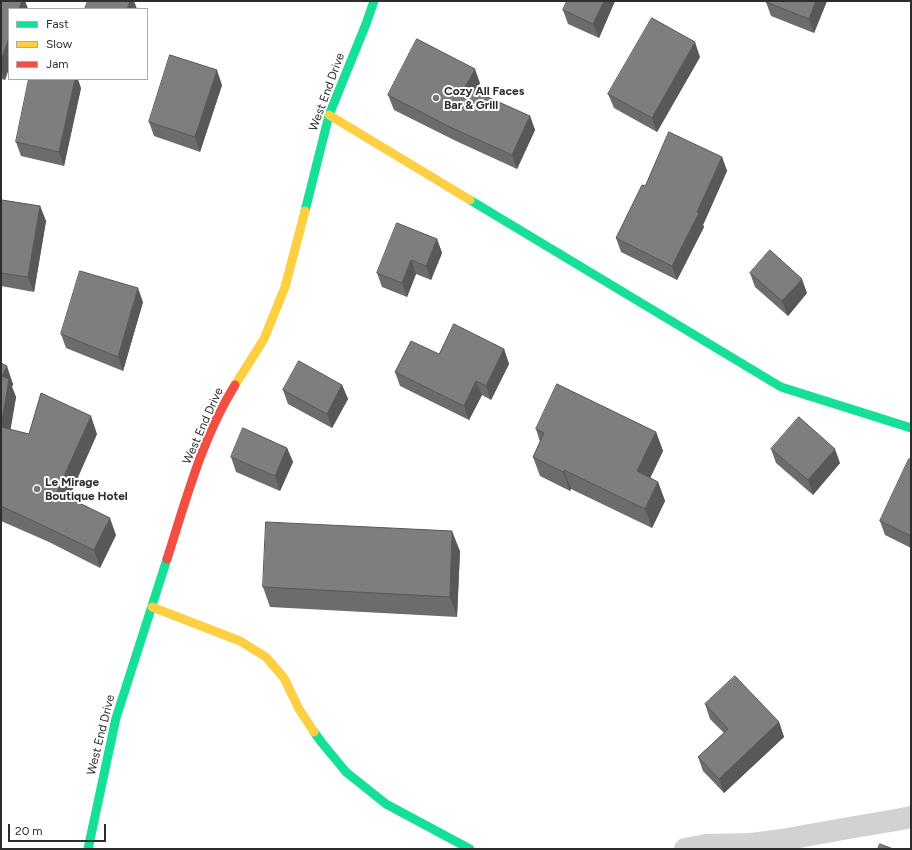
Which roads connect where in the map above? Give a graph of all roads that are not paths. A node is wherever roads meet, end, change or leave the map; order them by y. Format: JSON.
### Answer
{"nodes":[{"id":1,"x":374,"y":1,"type":"edge"},
{"id":2,"x":329,"y":115,"type":"junction"},
{"id":3,"x":911,"y":428,"type":"edge"},
{"id":4,"x":152,"y":607,"type":"junction"},
{"id":5,"x":911,"y":817,"type":"edge"},
{"id":6,"x":88,"y":849,"type":"edge"},
{"id":7,"x":470,"y":849,"type":"edge"},
{"id":8,"x":685,"y":849,"type":"edge"}],
"edges":[{"from":1,"to":2,"type":"street","name":"West End Drive"},
{"from":2,"to":3,"type":"street"},
{"from":2,"to":4,"type":"street","name":"West End Drive"},
{"from":4,"to":6,"type":"street","name":"West End Drive"},
{"from":4,"to":7,"type":"street"},
{"from":5,"to":8,"type":"street"}]}
